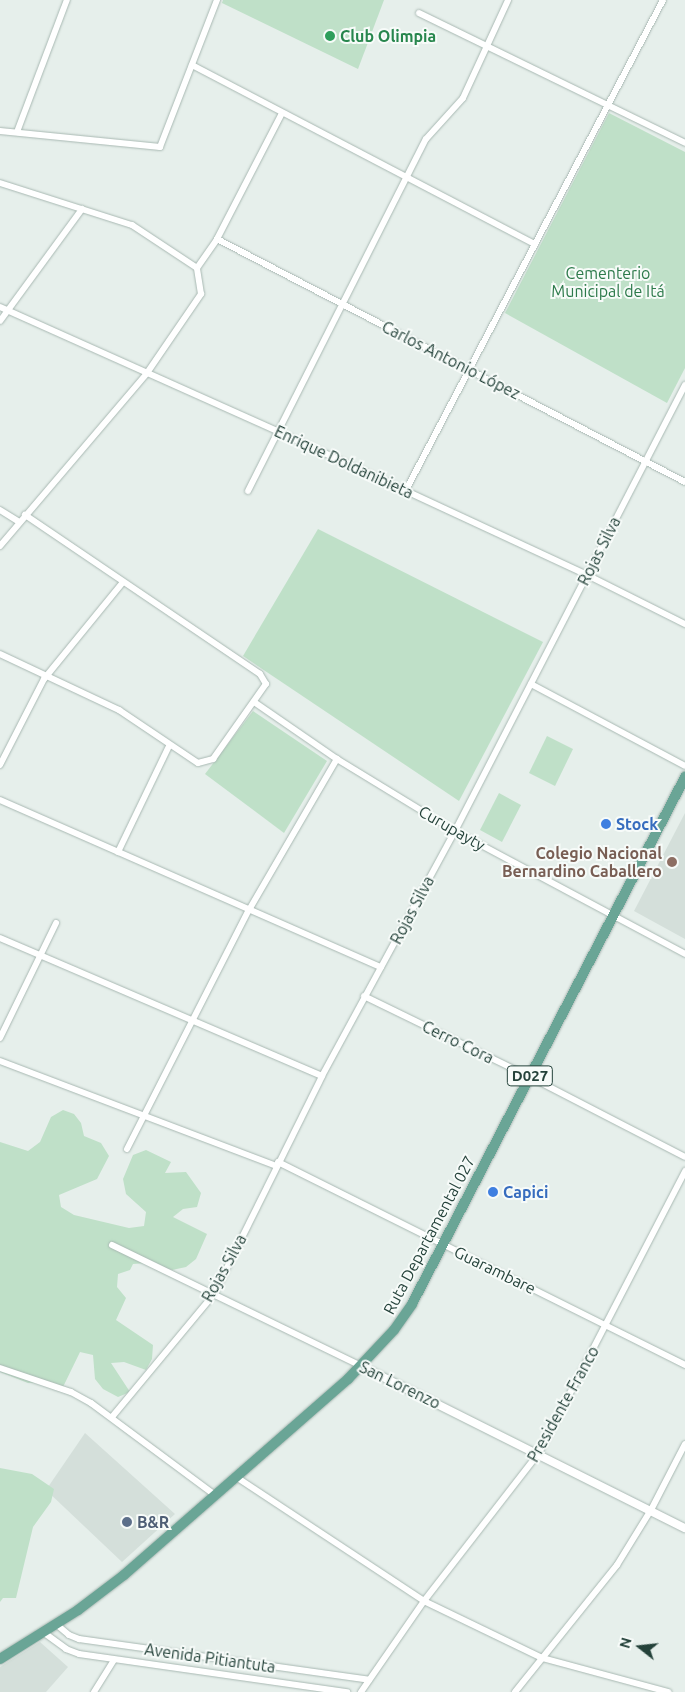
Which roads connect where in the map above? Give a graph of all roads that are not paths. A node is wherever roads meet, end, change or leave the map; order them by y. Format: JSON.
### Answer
{"nodes":[{"id":1,"x":67,"y":0,"type":"edge"},
{"id":2,"x":217,"y":0,"type":"edge"},
{"id":3,"x":508,"y":0,"type":"edge"},
{"id":4,"x":663,"y":0,"type":"edge"},
{"id":5,"x":419,"y":12,"type":"dead end"},
{"id":6,"x":487,"y":46,"type":"junction"},
{"id":7,"x":192,"y":66,"type":"junction"},
{"id":8,"x":609,"y":105,"type":"junction"},
{"id":9,"x":282,"y":113,"type":"junction"},
{"id":10,"x":0,"y":130,"type":"edge"},
{"id":11,"x":17,"y":132,"type":"junction"},
{"id":12,"x":685,"y":143,"type":"edge"},
{"id":13,"x":407,"y":178,"type":"junction"},
{"id":14,"x":0,"y":183,"type":"edge"},
{"id":15,"x":82,"y":209,"type":"junction"},
{"id":16,"x":216,"y":239,"type":"junction"},
{"id":17,"x":535,"y":244,"type":"junction"},
{"id":18,"x":197,"y":268,"type":"junction"},
{"id":19,"x":342,"y":304,"type":"junction"},
{"id":20,"x":0,"y":307,"type":"edge"},
{"id":21,"x":10,"y":310,"type":"junction"},
{"id":22,"x":0,"y":321,"type":"edge"},
{"id":23,"x":469,"y":370,"type":"junction"},
{"id":24,"x":147,"y":373,"type":"junction"},
{"id":25,"x":685,"y":385,"type":"edge"},
{"id":26,"x":277,"y":431,"type":"junction"},
{"id":27,"x":646,"y":461,"type":"junction"},
{"id":28,"x":685,"y":482,"type":"edge"},
{"id":29,"x":406,"y":490,"type":"junction"},
{"id":30,"x":248,"y":491,"type":"dead end"},
{"id":31,"x":0,"y":510,"type":"edge"},
{"id":32,"x":25,"y":515,"type":"junction"},
{"id":33,"x":19,"y":522,"type":"junction"},
{"id":34,"x":0,"y":546,"type":"edge"},
{"id":35,"x":587,"y":575,"type":"junction"},
{"id":36,"x":123,"y":582,"type":"junction"},
{"id":37,"x":685,"y":624,"type":"edge"},
{"id":38,"x":0,"y":654,"type":"edge"},
{"id":39,"x":47,"y":676,"type":"junction"},
{"id":40,"x":532,"y":684,"type":"junction"},
{"id":41,"x":254,"y":702,"type":"junction"},
{"id":42,"x":169,"y":746,"type":"junction"},
{"id":43,"x":337,"y":759,"type":"junction"},
{"id":44,"x":0,"y":765,"type":"edge"},
{"id":45,"x":685,"y":766,"type":"edge"},
{"id":46,"x":685,"y":777,"type":"edge"},
{"id":47,"x":0,"y":800,"type":"edge"},
{"id":48,"x":455,"y":831,"type":"junction"},
{"id":49,"x":118,"y":852,"type":"junction"},
{"id":50,"x":249,"y":910,"type":"junction"},
{"id":51,"x":613,"y":916,"type":"junction"},
{"id":52,"x":56,"y":923,"type":"dead end"},
{"id":53,"x":0,"y":938,"type":"edge"},
{"id":54,"x":685,"y":954,"type":"edge"},
{"id":55,"x":40,"y":955,"type":"junction"},
{"id":56,"x":381,"y":967,"type":"junction"},
{"id":57,"x":364,"y":996,"type":"junction"},
{"id":58,"x":190,"y":1020,"type":"junction"},
{"id":59,"x":0,"y":1038,"type":"edge"},
{"id":60,"x":0,"y":1061,"type":"edge"},
{"id":61,"x":322,"y":1076,"type":"junction"},
{"id":62,"x":530,"y":1076,"type":"junction"},
{"id":63,"x":143,"y":1115,"type":"junction"},
{"id":64,"x":127,"y":1149,"type":"dead end"},
{"id":65,"x":685,"y":1157,"type":"edge"},
{"id":66,"x":278,"y":1164,"type":"junction"},
{"id":67,"x":685,"y":1171,"type":"edge"},
{"id":68,"x":443,"y":1244,"type":"junction"},
{"id":69,"x":112,"y":1245,"type":"dead end"},
{"id":70,"x":214,"y":1294,"type":"junction"},
{"id":71,"x":605,"y":1325,"type":"junction"},
{"id":72,"x":685,"y":1365,"type":"edge"},
{"id":73,"x":361,"y":1366,"type":"junction"},
{"id":74,"x":0,"y":1368,"type":"edge"},
{"id":75,"x":112,"y":1417,"type":"junction"},
{"id":76,"x":685,"y":1444,"type":"edge"},
{"id":77,"x":539,"y":1453,"type":"junction"},
{"id":78,"x":236,"y":1477,"type":"junction"},
{"id":79,"x":216,"y":1496,"type":"junction"},
{"id":80,"x":651,"y":1510,"type":"junction"},
{"id":81,"x":685,"y":1528,"type":"edge"},
{"id":82,"x":424,"y":1601,"type":"junction"},
{"id":83,"x":56,"y":1624,"type":"junction"},
{"id":84,"x":43,"y":1632,"type":"junction"},
{"id":85,"x":542,"y":1658,"type":"junction"},
{"id":86,"x":0,"y":1659,"type":"edge"},
{"id":87,"x":114,"y":1660,"type":"junction"},
{"id":88,"x":369,"y":1680,"type":"junction"},
{"id":89,"x":94,"y":1692,"type":"edge"},
{"id":90,"x":347,"y":1692,"type":"edge"},
{"id":91,"x":361,"y":1692,"type":"edge"},
{"id":92,"x":515,"y":1692,"type":"edge"},
{"id":93,"x":668,"y":1692,"type":"edge"}],
"edges":[{"from":1,"to":11,"type":"street"},
{"from":2,"to":7,"type":"street"},
{"from":3,"to":6,"type":"street"},
{"from":4,"to":8,"type":"street"},
{"from":5,"to":6,"type":"street"},
{"from":6,"to":8,"type":"street"},
{"from":6,"to":13,"type":"street"},
{"from":7,"to":9,"type":"street"},
{"from":7,"to":11,"type":"street"},
{"from":8,"to":12,"type":"street"},
{"from":8,"to":17,"type":"street"},
{"from":9,"to":13,"type":"street"},
{"from":9,"to":16,"type":"street"},
{"from":10,"to":11,"type":"street"},
{"from":13,"to":17,"type":"street"},
{"from":13,"to":19,"type":"street"},
{"from":14,"to":15,"type":"street"},
{"from":15,"to":18,"type":"street"},
{"from":15,"to":21,"type":"street"},
{"from":16,"to":18,"type":"street"},
{"from":16,"to":19,"type":"street","name":"Carlos Antonio López"},
{"from":17,"to":23,"type":"street"},
{"from":18,"to":24,"type":"street"},
{"from":19,"to":23,"type":"street","name":"Carlos Antonio López"},
{"from":19,"to":26,"type":"street"},
{"from":20,"to":21,"type":"street","name":"Enrique Doldanibieta"},
{"from":21,"to":22,"type":"street"},
{"from":21,"to":24,"type":"street","name":"Enrique Doldanibieta"},
{"from":23,"to":27,"type":"street","name":"Carlos Antonio López"},
{"from":23,"to":29,"type":"street"},
{"from":24,"to":26,"type":"street","name":"Enrique Doldanibieta"},
{"from":24,"to":32,"type":"street"},
{"from":25,"to":27,"type":"street","name":"Rojas Silva"},
{"from":26,"to":29,"type":"street","name":"Enrique Doldanibieta"},
{"from":26,"to":30,"type":"street"},
{"from":27,"to":28,"type":"street","name":"Carlos Antonio López"},
{"from":27,"to":35,"type":"street","name":"Rojas Silva"},
{"from":29,"to":35,"type":"street","name":"Enrique Doldanibieta"},
{"from":31,"to":33,"type":"street"},
{"from":32,"to":33,"type":"street"},
{"from":32,"to":36,"type":"street"},
{"from":33,"to":34,"type":"street"},
{"from":35,"to":37,"type":"street","name":"Enrique Doldanibieta"},
{"from":35,"to":40,"type":"street","name":"Rojas Silva"},
{"from":36,"to":39,"type":"street"},
{"from":36,"to":41,"type":"street"},
{"from":38,"to":39,"type":"street"},
{"from":39,"to":42,"type":"street"},
{"from":39,"to":44,"type":"street"},
{"from":40,"to":45,"type":"street"},
{"from":40,"to":48,"type":"street","name":"Rojas Silva"},
{"from":41,"to":42,"type":"street"},
{"from":41,"to":43,"type":"street","name":"Curupayty"},
{"from":42,"to":49,"type":"street"},
{"from":43,"to":48,"type":"street","name":"Curupayty"},
{"from":43,"to":50,"type":"street"},
{"from":46,"to":51,"type":"main road","name":"Ruta Departamental 027","number":"D027"},
{"from":47,"to":49,"type":"street"},
{"from":48,"to":51,"type":"street","name":"Curupayty"},
{"from":48,"to":56,"type":"street","name":"Rojas Silva"},
{"from":49,"to":50,"type":"street"},
{"from":50,"to":56,"type":"street"},
{"from":50,"to":58,"type":"street"},
{"from":51,"to":54,"type":"street","name":"Curupayty"},
{"from":51,"to":62,"type":"main road","name":"Ruta Departamental 027","number":"D027"},
{"from":52,"to":55,"type":"street"},
{"from":53,"to":55,"type":"street"},
{"from":55,"to":58,"type":"street"},
{"from":55,"to":59,"type":"street"},
{"from":56,"to":57,"type":"street","name":"Rojas Silva"},
{"from":57,"to":61,"type":"street","name":"Rojas Silva"},
{"from":57,"to":62,"type":"street","name":"Cerro Cora"},
{"from":58,"to":61,"type":"street"},
{"from":58,"to":63,"type":"street"},
{"from":60,"to":63,"type":"street","name":"Guarambare"},
{"from":61,"to":66,"type":"street","name":"Rojas Silva"},
{"from":62,"to":65,"type":"street","name":"Cerro Cora"},
{"from":62,"to":68,"type":"main road","name":"Ruta Departamental 027","number":"D027"},
{"from":63,"to":64,"type":"street"},
{"from":63,"to":66,"type":"street","name":"Guarambare"},
{"from":66,"to":68,"type":"street","name":"Guarambare"},
{"from":66,"to":70,"type":"street","name":"Rojas Silva"},
{"from":67,"to":71,"type":"street","name":"Presidente Franco"},
{"from":68,"to":71,"type":"street","name":"Guarambare"},
{"from":68,"to":73,"type":"main road","name":"Ruta Departamental 027","number":"D027"},
{"from":69,"to":70,"type":"street","name":"San Lorenzo"},
{"from":70,"to":73,"type":"street","name":"San Lorenzo"},
{"from":70,"to":75,"type":"street","name":"Rojas Silva"},
{"from":71,"to":72,"type":"street","name":"Guarambare"},
{"from":71,"to":77,"type":"street","name":"Presidente Franco"},
{"from":73,"to":77,"type":"street","name":"San Lorenzo"},
{"from":73,"to":78,"type":"main road","name":"Ruta Departamental 027","number":"D027"},
{"from":74,"to":75,"type":"street"},
{"from":75,"to":79,"type":"street"},
{"from":76,"to":80,"type":"street"},
{"from":77,"to":80,"type":"street","name":"San Lorenzo"},
{"from":77,"to":82,"type":"street","name":"Presidente Franco"},
{"from":78,"to":79,"type":"main road","name":"Ruta Departamental 027","number":"D027"},
{"from":78,"to":82,"type":"street"},
{"from":79,"to":83,"type":"main road","name":"Ruta Departamental 027","number":"D027"},
{"from":80,"to":81,"type":"street","name":"San Lorenzo"},
{"from":80,"to":85,"type":"street"},
{"from":82,"to":85,"type":"street"},
{"from":82,"to":88,"type":"street","name":"Presidente Franco"},
{"from":83,"to":84,"type":"main road","name":"Ruta Departamental 027","number":"D027"},
{"from":83,"to":88,"type":"street","name":"Avenida Pitiantuta"},
{"from":84,"to":86,"type":"main road","name":"Ruta Departamental 027","number":"D027"},
{"from":84,"to":87,"type":"street","name":"Avenida Pitiantuta"},
{"from":85,"to":92,"type":"street"},
{"from":85,"to":93,"type":"street"},
{"from":87,"to":89,"type":"street"},
{"from":87,"to":90,"type":"street","name":"Avenida Pitiantuta"},
{"from":88,"to":91,"type":"street","name":"Presidente Franco"}]}
